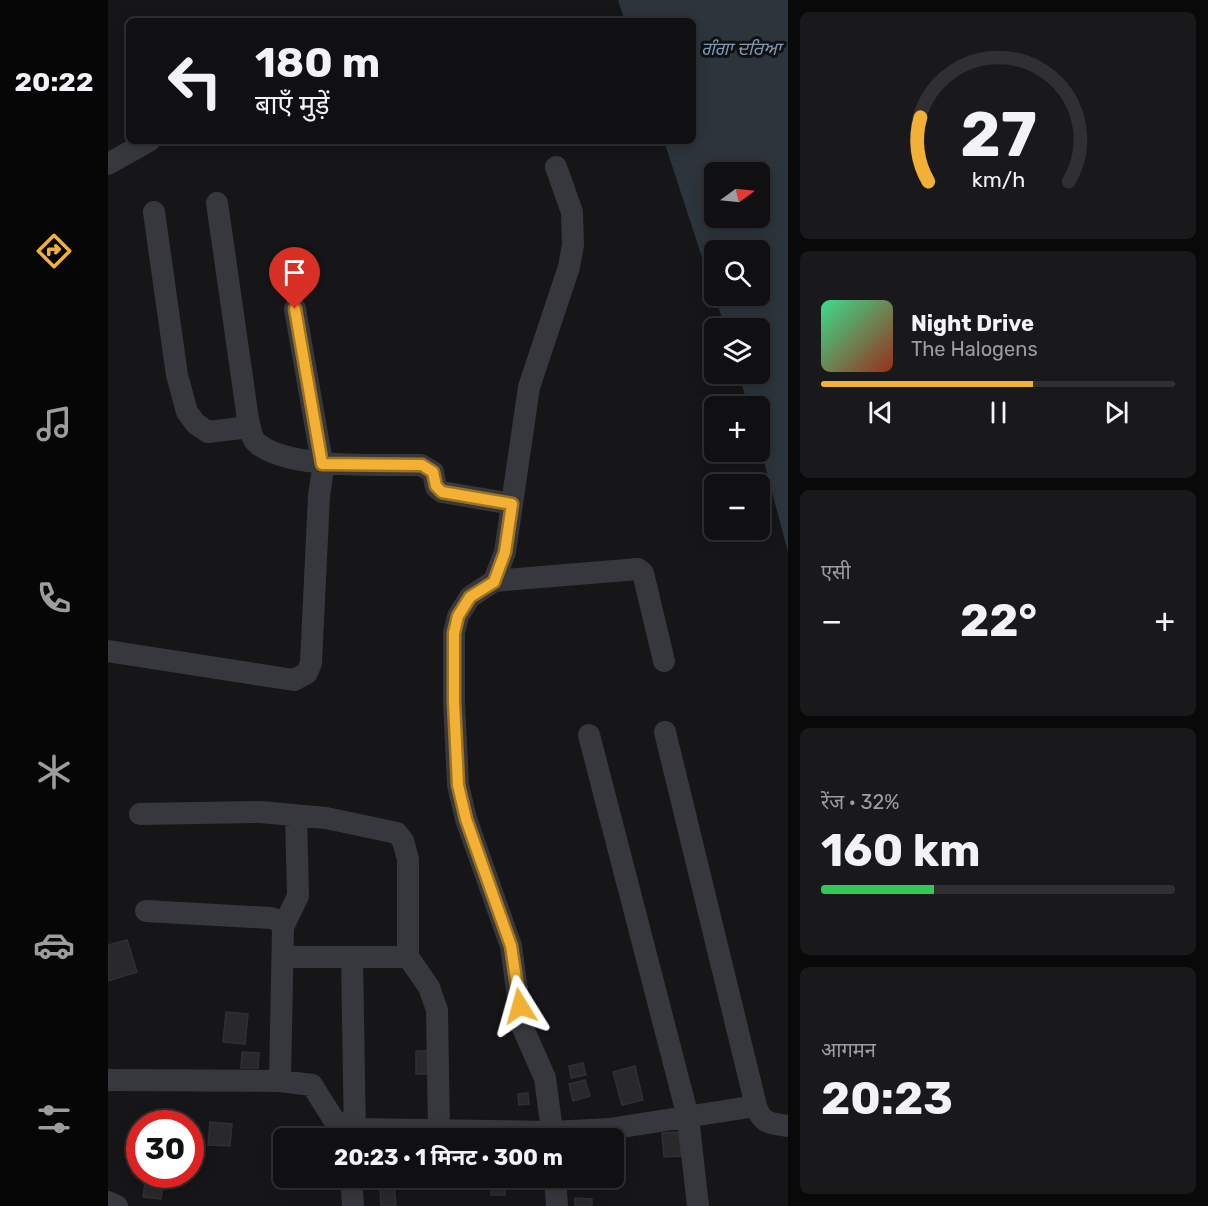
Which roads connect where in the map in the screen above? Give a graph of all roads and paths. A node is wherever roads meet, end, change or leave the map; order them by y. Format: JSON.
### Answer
{"nodes":[{"id":1,"x":144,"y":144,"type":"edge"},
{"id":2,"x":108,"y":164,"type":"edge"},
{"id":3,"x":556,"y":167,"type":"dead end"},
{"id":4,"x":216,"y":203,"type":"dead end"},
{"id":5,"x":154,"y":212,"type":"dead end"},
{"id":6,"x":295,"y":309,"type":"dead end"},
{"id":7,"x":250,"y":427,"type":"junction"},
{"id":8,"x":322,"y":464,"type":"junction"},
{"id":9,"x":512,"y":504,"type":"junction"},
{"id":10,"x":494,"y":582,"type":"junction"},
{"id":11,"x":108,"y":651,"type":"edge"},
{"id":12,"x":664,"y":661,"type":"dead end"},
{"id":13,"x":666,"y":732,"type":"dead end"},
{"id":14,"x":589,"y":735,"type":"dead end"},
{"id":15,"x":140,"y":814,"type":"dead end"},
{"id":16,"x":296,"y":815,"type":"junction"},
{"id":17,"x":146,"y":911,"type":"dead end"},
{"id":18,"x":283,"y":927,"type":"junction"},
{"id":19,"x":283,"y":957,"type":"junction"},
{"id":20,"x":352,"y":957,"type":"junction"},
{"id":21,"x":408,"y":957,"type":"junction"},
{"id":22,"x":108,"y":1080,"type":"edge"},
{"id":23,"x":280,"y":1081,"type":"junction"},
{"id":24,"x":756,"y":1106,"type":"junction"},
{"id":25,"x":688,"y":1117,"type":"junction"},
{"id":26,"x":788,"y":1126,"type":"edge"},
{"id":27,"x":347,"y":1128,"type":"edge"},
{"id":28,"x":356,"y":1128,"type":"edge"},
{"id":29,"x":439,"y":1128,"type":"edge"},
{"id":30,"x":552,"y":1128,"type":"edge"},
{"id":31,"x":616,"y":1128,"type":"edge"},
{"id":32,"x":350,"y":1188,"type":"edge"},
{"id":33,"x":556,"y":1188,"type":"edge"},
{"id":34,"x":108,"y":1202,"type":"edge"},
{"id":35,"x":117,"y":1206,"type":"edge"},
{"id":36,"x":353,"y":1206,"type":"edge"},
{"id":37,"x":557,"y":1206,"type":"edge"},
{"id":38,"x":699,"y":1206,"type":"edge"}],
"edges":[{"from":1,"to":2,"type":"street"},
{"from":3,"to":9,"type":"street"},
{"from":4,"to":7,"type":"street"},
{"from":5,"to":7,"type":"street"},
{"from":6,"to":8,"type":"street"},
{"from":7,"to":8,"type":"street"},
{"from":8,"to":9,"type":"street"},
{"from":8,"to":11,"type":"street"},
{"from":9,"to":10,"type":"street"},
{"from":10,"to":12,"type":"street"},
{"from":10,"to":30,"type":"street"},
{"from":13,"to":24,"type":"street"},
{"from":14,"to":25,"type":"street"},
{"from":15,"to":16,"type":"street"},
{"from":16,"to":18,"type":"street"},
{"from":16,"to":21,"type":"street"},
{"from":17,"to":18,"type":"street"},
{"from":18,"to":19,"type":"street"},
{"from":19,"to":20,"type":"street"},
{"from":19,"to":23,"type":"street"},
{"from":20,"to":21,"type":"street"},
{"from":20,"to":28,"type":"street"},
{"from":21,"to":29,"type":"street"},
{"from":22,"to":23,"type":"street"},
{"from":23,"to":27,"type":"street"},
{"from":24,"to":25,"type":"street"},
{"from":24,"to":26,"type":"street"},
{"from":25,"to":31,"type":"street"},
{"from":25,"to":38,"type":"street"},
{"from":32,"to":36,"type":"street"},
{"from":33,"to":37,"type":"street"},
{"from":34,"to":35,"type":"street"}]}
